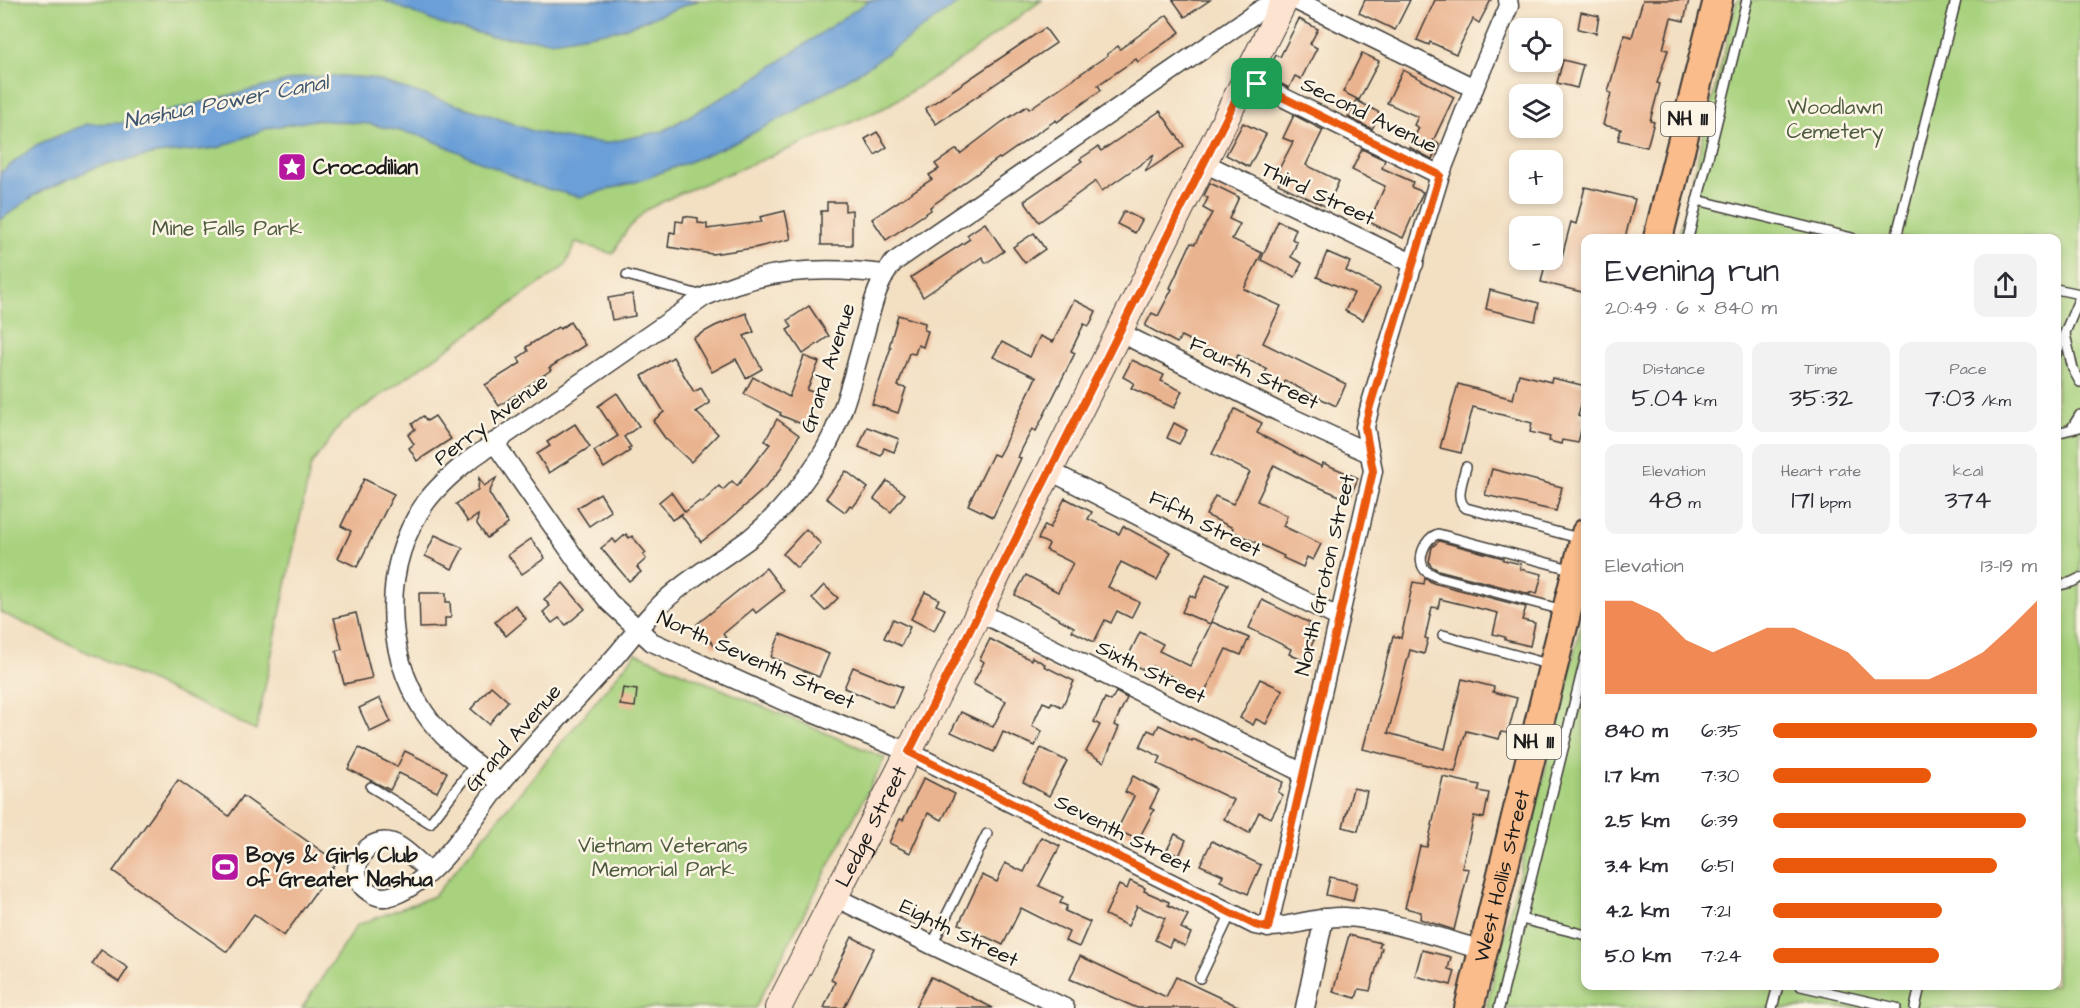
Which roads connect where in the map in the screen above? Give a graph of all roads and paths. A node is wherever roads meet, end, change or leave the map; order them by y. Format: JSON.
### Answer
{"nodes":[{"id":1,"x":1279,"y":0,"type":"edge"},
{"id":2,"x":1285,"y":0,"type":"edge"},
{"id":3,"x":1295,"y":0,"type":"edge"},
{"id":4,"x":1508,"y":0,"type":"edge"},
{"id":5,"x":1718,"y":0,"type":"edge"},
{"id":6,"x":1747,"y":0,"type":"edge"},
{"id":7,"x":1956,"y":0,"type":"edge"},
{"id":8,"x":1246,"y":79,"type":"junction"},
{"id":9,"x":1474,"y":88,"type":"junction"},
{"id":10,"x":1204,"y":164,"type":"junction"},
{"id":11,"x":1440,"y":175,"type":"junction"},
{"id":12,"x":1697,"y":200,"type":"junction"},
{"id":13,"x":1660,"y":234,"type":"edge"},
{"id":14,"x":1689,"y":234,"type":"edge"},
{"id":15,"x":1836,"y":234,"type":"edge"},
{"id":16,"x":1897,"y":234,"type":"edge"},
{"id":17,"x":1414,"y":264,"type":"junction"},
{"id":18,"x":884,"y":274,"type":"junction"},
{"id":19,"x":627,"y":275,"type":"dead end"},
{"id":20,"x":2061,"y":290,"type":"edge"},
{"id":21,"x":2080,"y":296,"type":"edge"},
{"id":22,"x":704,"y":297,"type":"junction"},
{"id":23,"x":1119,"y":332,"type":"junction"},
{"id":24,"x":2065,"y":334,"type":"junction"},
{"id":25,"x":2061,"y":343,"type":"edge"},
{"id":26,"x":2080,"y":382,"type":"edge"},
{"id":27,"x":2080,"y":415,"type":"edge"},
{"id":28,"x":2076,"y":427,"type":"edge"},
{"id":29,"x":2061,"y":432,"type":"edge"},
{"id":30,"x":495,"y":442,"type":"junction"},
{"id":31,"x":1369,"y":453,"type":"junction"},
{"id":32,"x":1466,"y":467,"type":"dead end"},
{"id":33,"x":1050,"y":471,"type":"junction"},
{"id":34,"x":1581,"y":535,"type":"edge"},
{"id":35,"x":1581,"y":552,"type":"edge"},
{"id":36,"x":1576,"y":571,"type":"junction"},
{"id":37,"x":2080,"y":578,"type":"edge"},
{"id":38,"x":2061,"y":585,"type":"edge"},
{"id":39,"x":1566,"y":611,"type":"junction"},
{"id":40,"x":979,"y":612,"type":"junction"},
{"id":41,"x":1339,"y":618,"type":"junction"},
{"id":42,"x":637,"y":630,"type":"junction"},
{"id":43,"x":1443,"y":635,"type":"dead end"},
{"id":44,"x":1553,"y":665,"type":"junction"},
{"id":45,"x":1581,"y":676,"type":"edge"},
{"id":46,"x":909,"y":752,"type":"junction"},
{"id":47,"x":476,"y":763,"type":"junction"},
{"id":48,"x":1303,"y":772,"type":"junction"},
{"id":49,"x":501,"y":783,"type":"junction"},
{"id":50,"x":371,"y":788,"type":"dead end"},
{"id":51,"x":987,"y":834,"type":"dead end"},
{"id":52,"x":429,"y":872,"type":"dead end"},
{"id":53,"x":835,"y":897,"type":"junction"},
{"id":54,"x":1231,"y":913,"type":"junction"},
{"id":55,"x":1324,"y":918,"type":"junction"},
{"id":56,"x":1521,"y":919,"type":"junction"},
{"id":57,"x":1268,"y":928,"type":"junction"},
{"id":58,"x":1581,"y":934,"type":"edge"},
{"id":59,"x":932,"y":945,"type":"junction"},
{"id":60,"x":1483,"y":950,"type":"junction"},
{"id":61,"x":1200,"y":978,"type":"dead end"},
{"id":62,"x":1777,"y":990,"type":"edge"},
{"id":63,"x":1818,"y":990,"type":"edge"},
{"id":64,"x":1919,"y":990,"type":"edge"},
{"id":65,"x":778,"y":1008,"type":"edge"},
{"id":66,"x":1065,"y":1008,"type":"edge"},
{"id":67,"x":1305,"y":1008,"type":"edge"},
{"id":68,"x":1469,"y":1008,"type":"edge"},
{"id":69,"x":1499,"y":1008,"type":"edge"},
{"id":70,"x":1772,"y":1008,"type":"edge"},
{"id":71,"x":1896,"y":1008,"type":"edge"},
{"id":72,"x":1915,"y":1008,"type":"edge"}],
"edges":[{"from":1,"to":18,"type":"street","name":"Grand Avenue"},
{"from":2,"to":8,"type":"street","name":"Ledge Street"},
{"from":3,"to":9,"type":"street"},
{"from":4,"to":9,"type":"street","name":"North Groton Street"},
{"from":5,"to":13,"type":"main road","number":"NH 111"},
{"from":6,"to":12,"type":"lane"},
{"from":7,"to":16,"type":"lane"},
{"from":8,"to":10,"type":"street","name":"Ledge Street"},
{"from":8,"to":11,"type":"street","name":"Second Avenue"},
{"from":9,"to":11,"type":"street","name":"North Groton Street"},
{"from":10,"to":17,"type":"street","name":"Third Street"},
{"from":10,"to":23,"type":"street","name":"Ledge Street"},
{"from":11,"to":17,"type":"street","name":"North Groton Street"},
{"from":12,"to":14,"type":"lane"},
{"from":12,"to":15,"type":"lane"},
{"from":17,"to":31,"type":"street","name":"North Groton Street"},
{"from":18,"to":22,"type":"street","name":"Perry Avenue"},
{"from":18,"to":42,"type":"street","name":"Grand Avenue"},
{"from":19,"to":22,"type":"lane"},
{"from":20,"to":21,"type":"lane"},
{"from":21,"to":24,"type":"lane"},
{"from":22,"to":30,"type":"street","name":"Perry Avenue"},
{"from":23,"to":31,"type":"street","name":"Fourth Street"},
{"from":23,"to":33,"type":"street","name":"Ledge Street"},
{"from":24,"to":25,"type":"lane"},
{"from":24,"to":26,"type":"lane"},
{"from":27,"to":28,"type":"lane"},
{"from":28,"to":29,"type":"lane"},
{"from":30,"to":42,"type":"street","name":"North Seventh Street"},
{"from":30,"to":47,"type":"street","name":"Perry Avenue"},
{"from":31,"to":41,"type":"street","name":"North Groton Street"},
{"from":32,"to":34,"type":"lane"},
{"from":33,"to":40,"type":"street","name":"Ledge Street"},
{"from":33,"to":41,"type":"street","name":"Fifth Street"},
{"from":35,"to":36,"type":"main road","name":"West Hollis Street","number":"NH 111"},
{"from":36,"to":39,"type":"main road","name":"West Hollis Street","number":"NH 111"},
{"from":36,"to":39,"type":"lane"},
{"from":37,"to":38,"type":"lane"},
{"from":39,"to":44,"type":"main road","name":"West Hollis Street","number":"NH 111"},
{"from":40,"to":46,"type":"street","name":"Ledge Street"},
{"from":40,"to":48,"type":"street","name":"Sixth Street"},
{"from":41,"to":48,"type":"street","name":"North Groton Street"},
{"from":42,"to":46,"type":"street","name":"North Seventh Street"},
{"from":42,"to":49,"type":"street","name":"Grand Avenue"},
{"from":43,"to":44,"type":"lane"},
{"from":44,"to":60,"type":"main road","name":"West Hollis Street","number":"NH 111"},
{"from":45,"to":56,"type":"lane"},
{"from":46,"to":53,"type":"street","name":"Ledge Street"},
{"from":46,"to":54,"type":"street","name":"Seventh Street"},
{"from":47,"to":49,"type":"street","name":"Perry Avenue"},
{"from":47,"to":50,"type":"lane"},
{"from":48,"to":57,"type":"street","name":"North Groton Street"},
{"from":49,"to":52,"type":"street","name":"Grand Avenue"},
{"from":51,"to":59,"type":"lane"},
{"from":53,"to":59,"type":"street","name":"Eighth Street"},
{"from":53,"to":65,"type":"street","name":"Ledge Street"},
{"from":54,"to":57,"type":"street","name":"Seventh Street"},
{"from":54,"to":61,"type":"lane"},
{"from":55,"to":57,"type":"street","name":"Seventh Street"},
{"from":55,"to":60,"type":"street","name":"Seventh Street"},
{"from":55,"to":67,"type":"street"},
{"from":56,"to":58,"type":"lane"},
{"from":56,"to":69,"type":"lane"},
{"from":59,"to":66,"type":"street","name":"Eighth Street"},
{"from":60,"to":68,"type":"main road","name":"West Hollis Street","number":"NH 111"},
{"from":62,"to":70,"type":"lane"},
{"from":63,"to":71,"type":"lane"},
{"from":64,"to":72,"type":"lane"}]}
